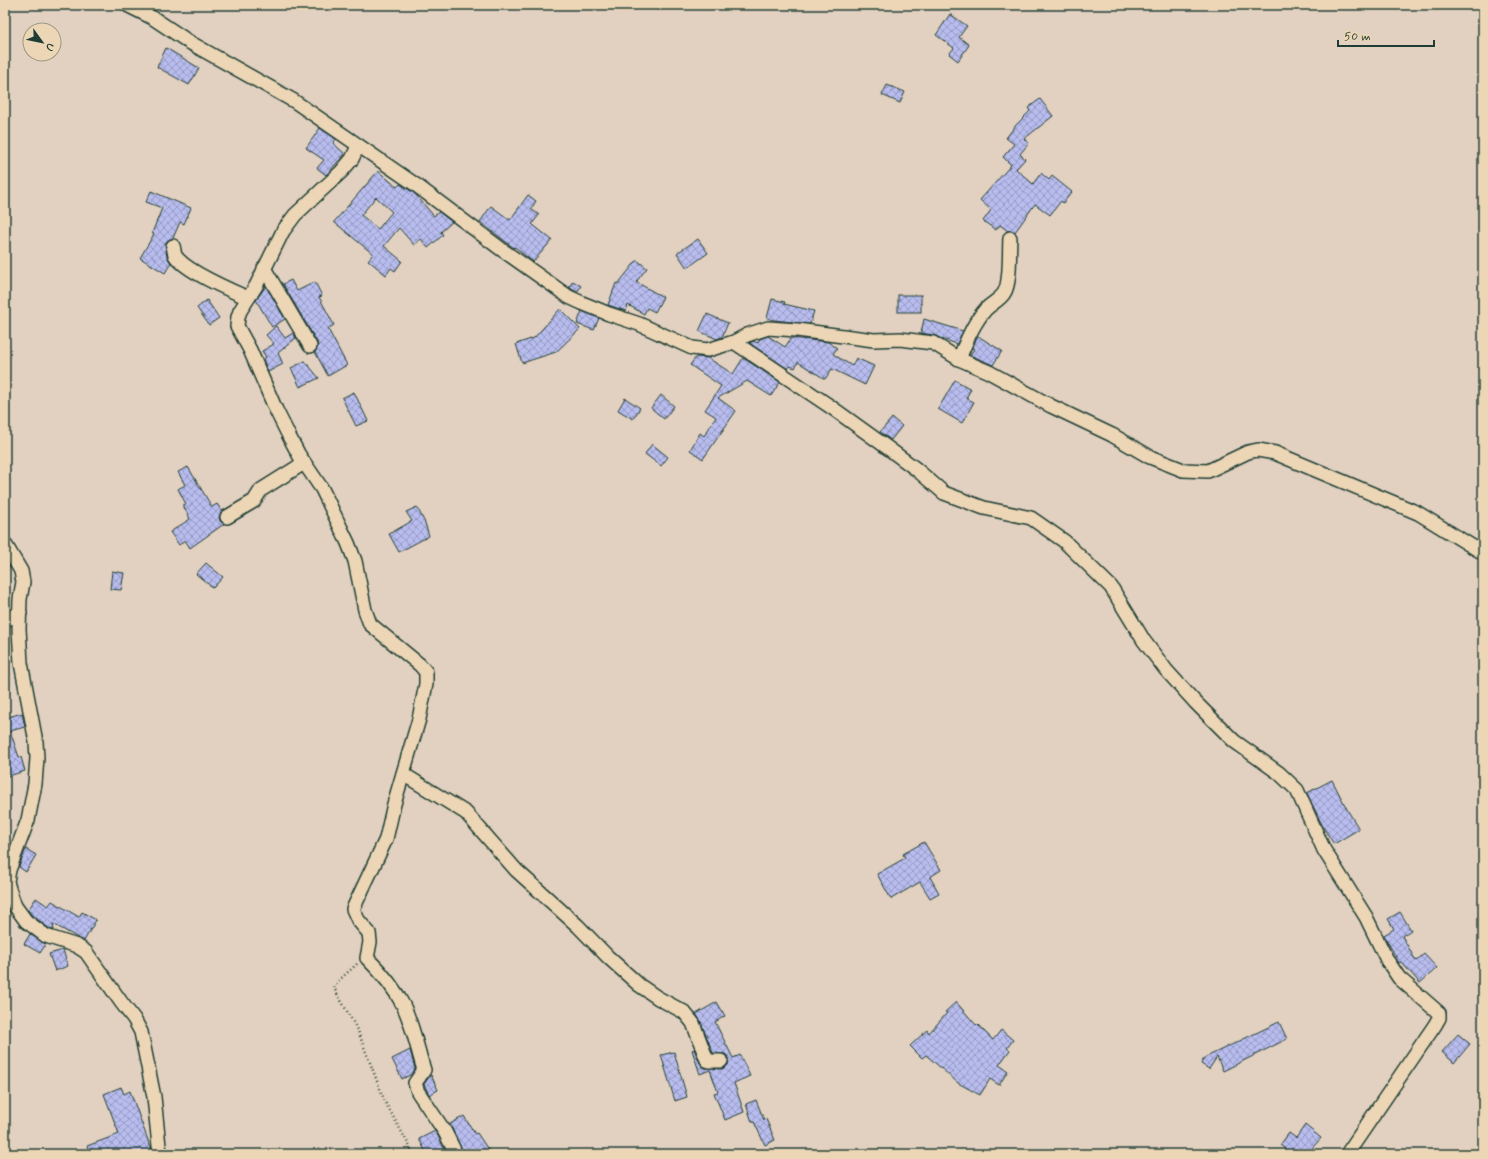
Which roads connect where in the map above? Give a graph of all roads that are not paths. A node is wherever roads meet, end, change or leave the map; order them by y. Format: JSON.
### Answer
{"nodes":[{"id":1,"x":127,"y":5,"type":"edge"},
{"id":2,"x":358,"y":146,"type":"junction"},
{"id":3,"x":1010,"y":238,"type":"dead end"},
{"id":4,"x":173,"y":246,"type":"dead end"},
{"id":5,"x":264,"y":268,"type":"junction"},
{"id":6,"x":248,"y":298,"type":"junction"},
{"id":7,"x":734,"y":342,"type":"junction"},
{"id":8,"x":310,"y":346,"type":"dead end"},
{"id":9,"x":959,"y":359,"type":"junction"},
{"id":10,"x":304,"y":463,"type":"junction"},
{"id":11,"x":227,"y":517,"type":"dead end"},
{"id":12,"x":5,"y":544,"type":"edge"},
{"id":13,"x":1483,"y":553,"type":"edge"},
{"id":14,"x":20,"y":613,"type":"junction"},
{"id":15,"x":5,"y":620,"type":"edge"},
{"id":16,"x":403,"y":774,"type":"junction"},
{"id":17,"x":10,"y":855,"type":"edge"},
{"id":18,"x":721,"y":1061,"type":"dead end"},
{"id":19,"x":161,"y":1154,"type":"edge"},
{"id":20,"x":456,"y":1154,"type":"edge"},
{"id":21,"x":1347,"y":1154,"type":"edge"}],
"edges":[{"from":1,"to":2,"type":"street"},
{"from":2,"to":5,"type":"street"},
{"from":2,"to":7,"type":"street"},
{"from":3,"to":9,"type":"street"},
{"from":4,"to":6,"type":"street"},
{"from":5,"to":6,"type":"street"},
{"from":5,"to":8,"type":"street"},
{"from":6,"to":10,"type":"street"},
{"from":7,"to":9,"type":"street"},
{"from":7,"to":21,"type":"street"},
{"from":9,"to":13,"type":"street"},
{"from":10,"to":11,"type":"street"},
{"from":10,"to":16,"type":"street"},
{"from":12,"to":14,"type":"street"},
{"from":14,"to":15,"type":"street"},
{"from":14,"to":17,"type":"street"},
{"from":16,"to":18,"type":"street"},
{"from":16,"to":20,"type":"street"},
{"from":17,"to":19,"type":"street"}]}
